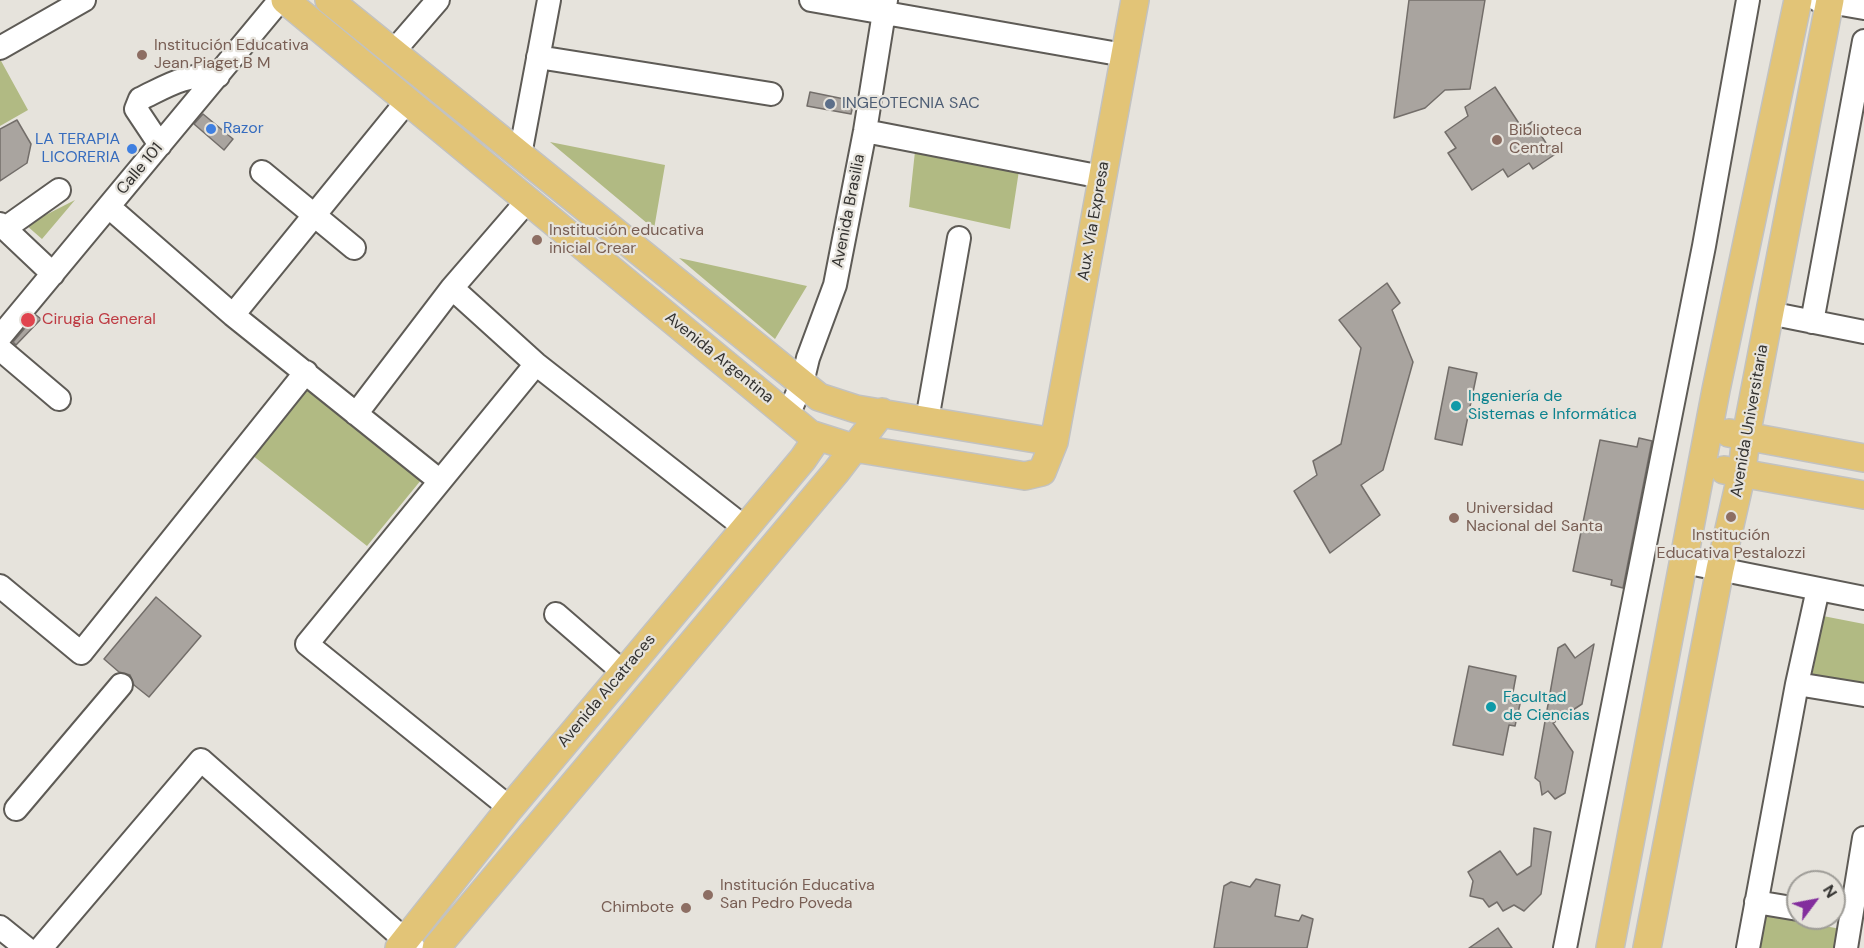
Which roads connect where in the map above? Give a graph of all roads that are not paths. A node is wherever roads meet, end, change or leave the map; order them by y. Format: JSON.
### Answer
{"nodes":[{"id":1,"x":84,"y":0,"type":"edge"},
{"id":2,"x":438,"y":0,"type":"edge"},
{"id":3,"x":549,"y":0,"type":"edge"},
{"id":4,"x":811,"y":0,"type":"edge"},
{"id":5,"x":1135,"y":0,"type":"edge"},
{"id":6,"x":1748,"y":0,"type":"edge"},
{"id":7,"x":1798,"y":0,"type":"edge"},
{"id":8,"x":288,"y":1,"type":"edge"},
{"id":9,"x":1826,"y":1,"type":"edge"},
{"id":10,"x":334,"y":2,"type":"edge"},
{"id":11,"x":884,"y":7,"type":"edge"},
{"id":12,"x":1864,"y":9,"type":"edge"},
{"id":13,"x":1864,"y":41,"type":"edge"},
{"id":14,"x":384,"y":44,"type":"junction"},
{"id":15,"x":0,"y":48,"type":"edge"},
{"id":16,"x":1124,"y":55,"type":"junction"},
{"id":17,"x":538,"y":57,"type":"junction"},
{"id":18,"x":359,"y":60,"type":"junction"},
{"id":19,"x":218,"y":76,"type":"junction"},
{"id":20,"x":771,"y":94,"type":"dead end"},
{"id":21,"x":408,"y":100,"type":"junction"},
{"id":22,"x":865,"y":131,"type":"junction"},
{"id":23,"x":160,"y":146,"type":"junction"},
{"id":24,"x":520,"y":155,"type":"junction"},
{"id":25,"x":262,"y":171,"type":"dead end"},
{"id":26,"x":1102,"y":177,"type":"junction"},
{"id":27,"x":59,"y":190,"type":"dead end"},
{"id":28,"x":528,"y":200,"type":"junction"},
{"id":29,"x":109,"y":207,"type":"junction"},
{"id":30,"x":315,"y":217,"type":"junction"},
{"id":31,"x":2,"y":227,"type":"edge"},
{"id":32,"x":959,"y":238,"type":"dead end"},
{"id":33,"x":354,"y":248,"type":"dead end"},
{"id":34,"x":53,"y":274,"type":"junction"},
{"id":35,"x":452,"y":288,"type":"junction"},
{"id":36,"x":1769,"y":313,"type":"junction"},
{"id":37,"x":233,"y":315,"type":"junction"},
{"id":38,"x":1812,"y":322,"type":"junction"},
{"id":39,"x":1864,"y":332,"type":"edge"},
{"id":40,"x":0,"y":337,"type":"edge"},
{"id":41,"x":0,"y":349,"type":"edge"},
{"id":42,"x":536,"y":364,"type":"junction"},
{"id":43,"x":306,"y":372,"type":"junction"},
{"id":44,"x":811,"y":390,"type":"junction"},
{"id":45,"x":59,"y":399,"type":"dead end"},
{"id":46,"x":882,"y":412,"type":"junction"},
{"id":47,"x":356,"y":414,"type":"junction"},
{"id":48,"x":788,"y":415,"type":"junction"},
{"id":49,"x":927,"y":420,"type":"junction"},
{"id":50,"x":1710,"y":429,"type":"junction"},
{"id":51,"x":1746,"y":436,"type":"junction"},
{"id":52,"x":818,"y":437,"type":"junction"},
{"id":53,"x":1054,"y":442,"type":"junction"},
{"id":54,"x":854,"y":448,"type":"junction"},
{"id":55,"x":1864,"y":458,"type":"edge"},
{"id":56,"x":1702,"y":467,"type":"junction"},
{"id":57,"x":1742,"y":472,"type":"junction"},
{"id":58,"x":440,"y":481,"type":"junction"},
{"id":59,"x":1864,"y":495,"type":"edge"},
{"id":60,"x":744,"y":527,"type":"junction"},
{"id":61,"x":1684,"y":562,"type":"junction"},
{"id":62,"x":1720,"y":569,"type":"junction"},
{"id":63,"x":1,"y":589,"type":"edge"},
{"id":64,"x":1818,"y":589,"type":"junction"},
{"id":65,"x":1864,"y":598,"type":"edge"},
{"id":66,"x":556,"y":614,"type":"dead end"},
{"id":67,"x":623,"y":672,"type":"junction"},
{"id":68,"x":1797,"y":684,"type":"junction"},
{"id":69,"x":121,"y":685,"type":"dead end"},
{"id":70,"x":1864,"y":695,"type":"edge"},
{"id":71,"x":510,"y":808,"type":"junction"},
{"id":72,"x":16,"y":809,"type":"dead end"},
{"id":73,"x":1864,"y":838,"type":"edge"},
{"id":74,"x":1756,"y":902,"type":"junction"},
{"id":75,"x":1786,"y":907,"type":"edge"},
{"id":76,"x":1849,"y":917,"type":"edge"},
{"id":77,"x":0,"y":927,"type":"edge"},
{"id":78,"x":406,"y":946,"type":"edge"},
{"id":79,"x":26,"y":948,"type":"edge"},
{"id":80,"x":41,"y":948,"type":"edge"},
{"id":81,"x":436,"y":948,"type":"edge"},
{"id":82,"x":1565,"y":948,"type":"edge"},
{"id":83,"x":1610,"y":948,"type":"edge"},
{"id":84,"x":1647,"y":948,"type":"edge"},
{"id":85,"x":1748,"y":948,"type":"edge"},
{"id":86,"x":1846,"y":948,"type":"edge"}],
"edges":[{"from":1,"to":15,"type":"street"},
{"from":2,"to":14,"type":"street"},
{"from":3,"to":17,"type":"street"},
{"from":4,"to":11,"type":"street"},
{"from":5,"to":16,"type":"main road","name":"Aux. Vía Expresa"},
{"from":6,"to":82,"type":"street"},
{"from":7,"to":50,"type":"main road"},
{"from":8,"to":18,"type":"main road","name":"Avenida Argentina"},
{"from":8,"to":19,"type":"street","name":"Calle 101"},
{"from":9,"to":12,"type":"street"},
{"from":9,"to":36,"type":"main road","name":"Avenida Universitaria"},
{"from":10,"to":14,"type":"main road","name":"Avenida Argentina"},
{"from":11,"to":16,"type":"street"},
{"from":11,"to":22,"type":"street","name":"Avenida Brasilia"},
{"from":13,"to":38,"type":"street"},
{"from":14,"to":18,"type":"street"},
{"from":14,"to":24,"type":"main road","name":"Avenida Argentina"},
{"from":16,"to":26,"type":"main road","name":"Aux. Vía Expresa"},
{"from":17,"to":20,"type":"street"},
{"from":17,"to":24,"type":"street"},
{"from":18,"to":21,"type":"main road","name":"Avenida Argentina"},
{"from":19,"to":23,"type":"street","name":"Calle 101"},
{"from":19,"to":23,"type":"street"},
{"from":21,"to":28,"type":"main road","name":"Avenida Argentina"},
{"from":21,"to":30,"type":"street"},
{"from":22,"to":26,"type":"street"},
{"from":22,"to":44,"type":"street","name":"Avenida Brasilia"},
{"from":23,"to":29,"type":"street","name":"Calle 101"},
{"from":24,"to":44,"type":"main road","name":"Avenida Argentina"},
{"from":25,"to":30,"type":"street"},
{"from":26,"to":53,"type":"main road","name":"Aux. Vía Expresa"},
{"from":27,"to":31,"type":"street"},
{"from":28,"to":35,"type":"street"},
{"from":28,"to":48,"type":"main road","name":"Avenida Argentina"},
{"from":29,"to":34,"type":"street","name":"Calle 101"},
{"from":29,"to":37,"type":"street"},
{"from":30,"to":33,"type":"street"},
{"from":30,"to":37,"type":"street"},
{"from":31,"to":34,"type":"street"},
{"from":32,"to":49,"type":"street"},
{"from":34,"to":40,"type":"street","name":"Calle 101"},
{"from":35,"to":42,"type":"street"},
{"from":35,"to":47,"type":"street"},
{"from":36,"to":38,"type":"street"},
{"from":36,"to":51,"type":"main road","name":"Avenida Universitaria"},
{"from":37,"to":43,"type":"street"},
{"from":38,"to":39,"type":"street"},
{"from":41,"to":45,"type":"street"},
{"from":42,"to":58,"type":"street"},
{"from":42,"to":60,"type":"street"},
{"from":43,"to":47,"type":"street"},
{"from":43,"to":63,"type":"street"},
{"from":44,"to":46,"type":"main road"},
{"from":44,"to":48,"type":"street","name":"Avenida Brasilia"},
{"from":46,"to":49,"type":"main road"},
{"from":46,"to":54,"type":"main road"},
{"from":47,"to":58,"type":"street"},
{"from":48,"to":52,"type":"main road","name":"Avenida Argentina"},
{"from":49,"to":53,"type":"main road"},
{"from":50,"to":51,"type":"main road"},
{"from":50,"to":56,"type":"main road"},
{"from":51,"to":55,"type":"main road"},
{"from":51,"to":57,"type":"main road","name":"Avenida Universitaria"},
{"from":52,"to":54,"type":"main road","name":"Avenida Argentina"},
{"from":52,"to":60,"type":"main road","name":"Avenida Alcatraces"},
{"from":53,"to":54,"type":"main road","name":"Avenida Argentina"},
{"from":54,"to":81,"type":"main road"},
{"from":56,"to":57,"type":"main road"},
{"from":56,"to":61,"type":"main road"},
{"from":57,"to":59,"type":"main road"},
{"from":57,"to":62,"type":"main road","name":"Avenida Universitaria"},
{"from":58,"to":71,"type":"street"},
{"from":60,"to":67,"type":"main road","name":"Avenida Alcatraces"},
{"from":61,"to":62,"type":"street"},
{"from":61,"to":83,"type":"main road"},
{"from":62,"to":64,"type":"street"},
{"from":62,"to":84,"type":"main road","name":"Avenida Universitaria"},
{"from":64,"to":65,"type":"street"},
{"from":64,"to":68,"type":"street"},
{"from":66,"to":67,"type":"street"},
{"from":67,"to":71,"type":"main road","name":"Avenida Alcatraces"},
{"from":68,"to":70,"type":"street"},
{"from":68,"to":74,"type":"street"},
{"from":69,"to":72,"type":"street"},
{"from":71,"to":78,"type":"main road","name":"Avenida Alcatraces"},
{"from":73,"to":76,"type":"street"},
{"from":74,"to":75,"type":"street"},
{"from":74,"to":85,"type":"street"},
{"from":76,"to":86,"type":"street"},
{"from":77,"to":79,"type":"street"},
{"from":78,"to":80,"type":"street"}]}
